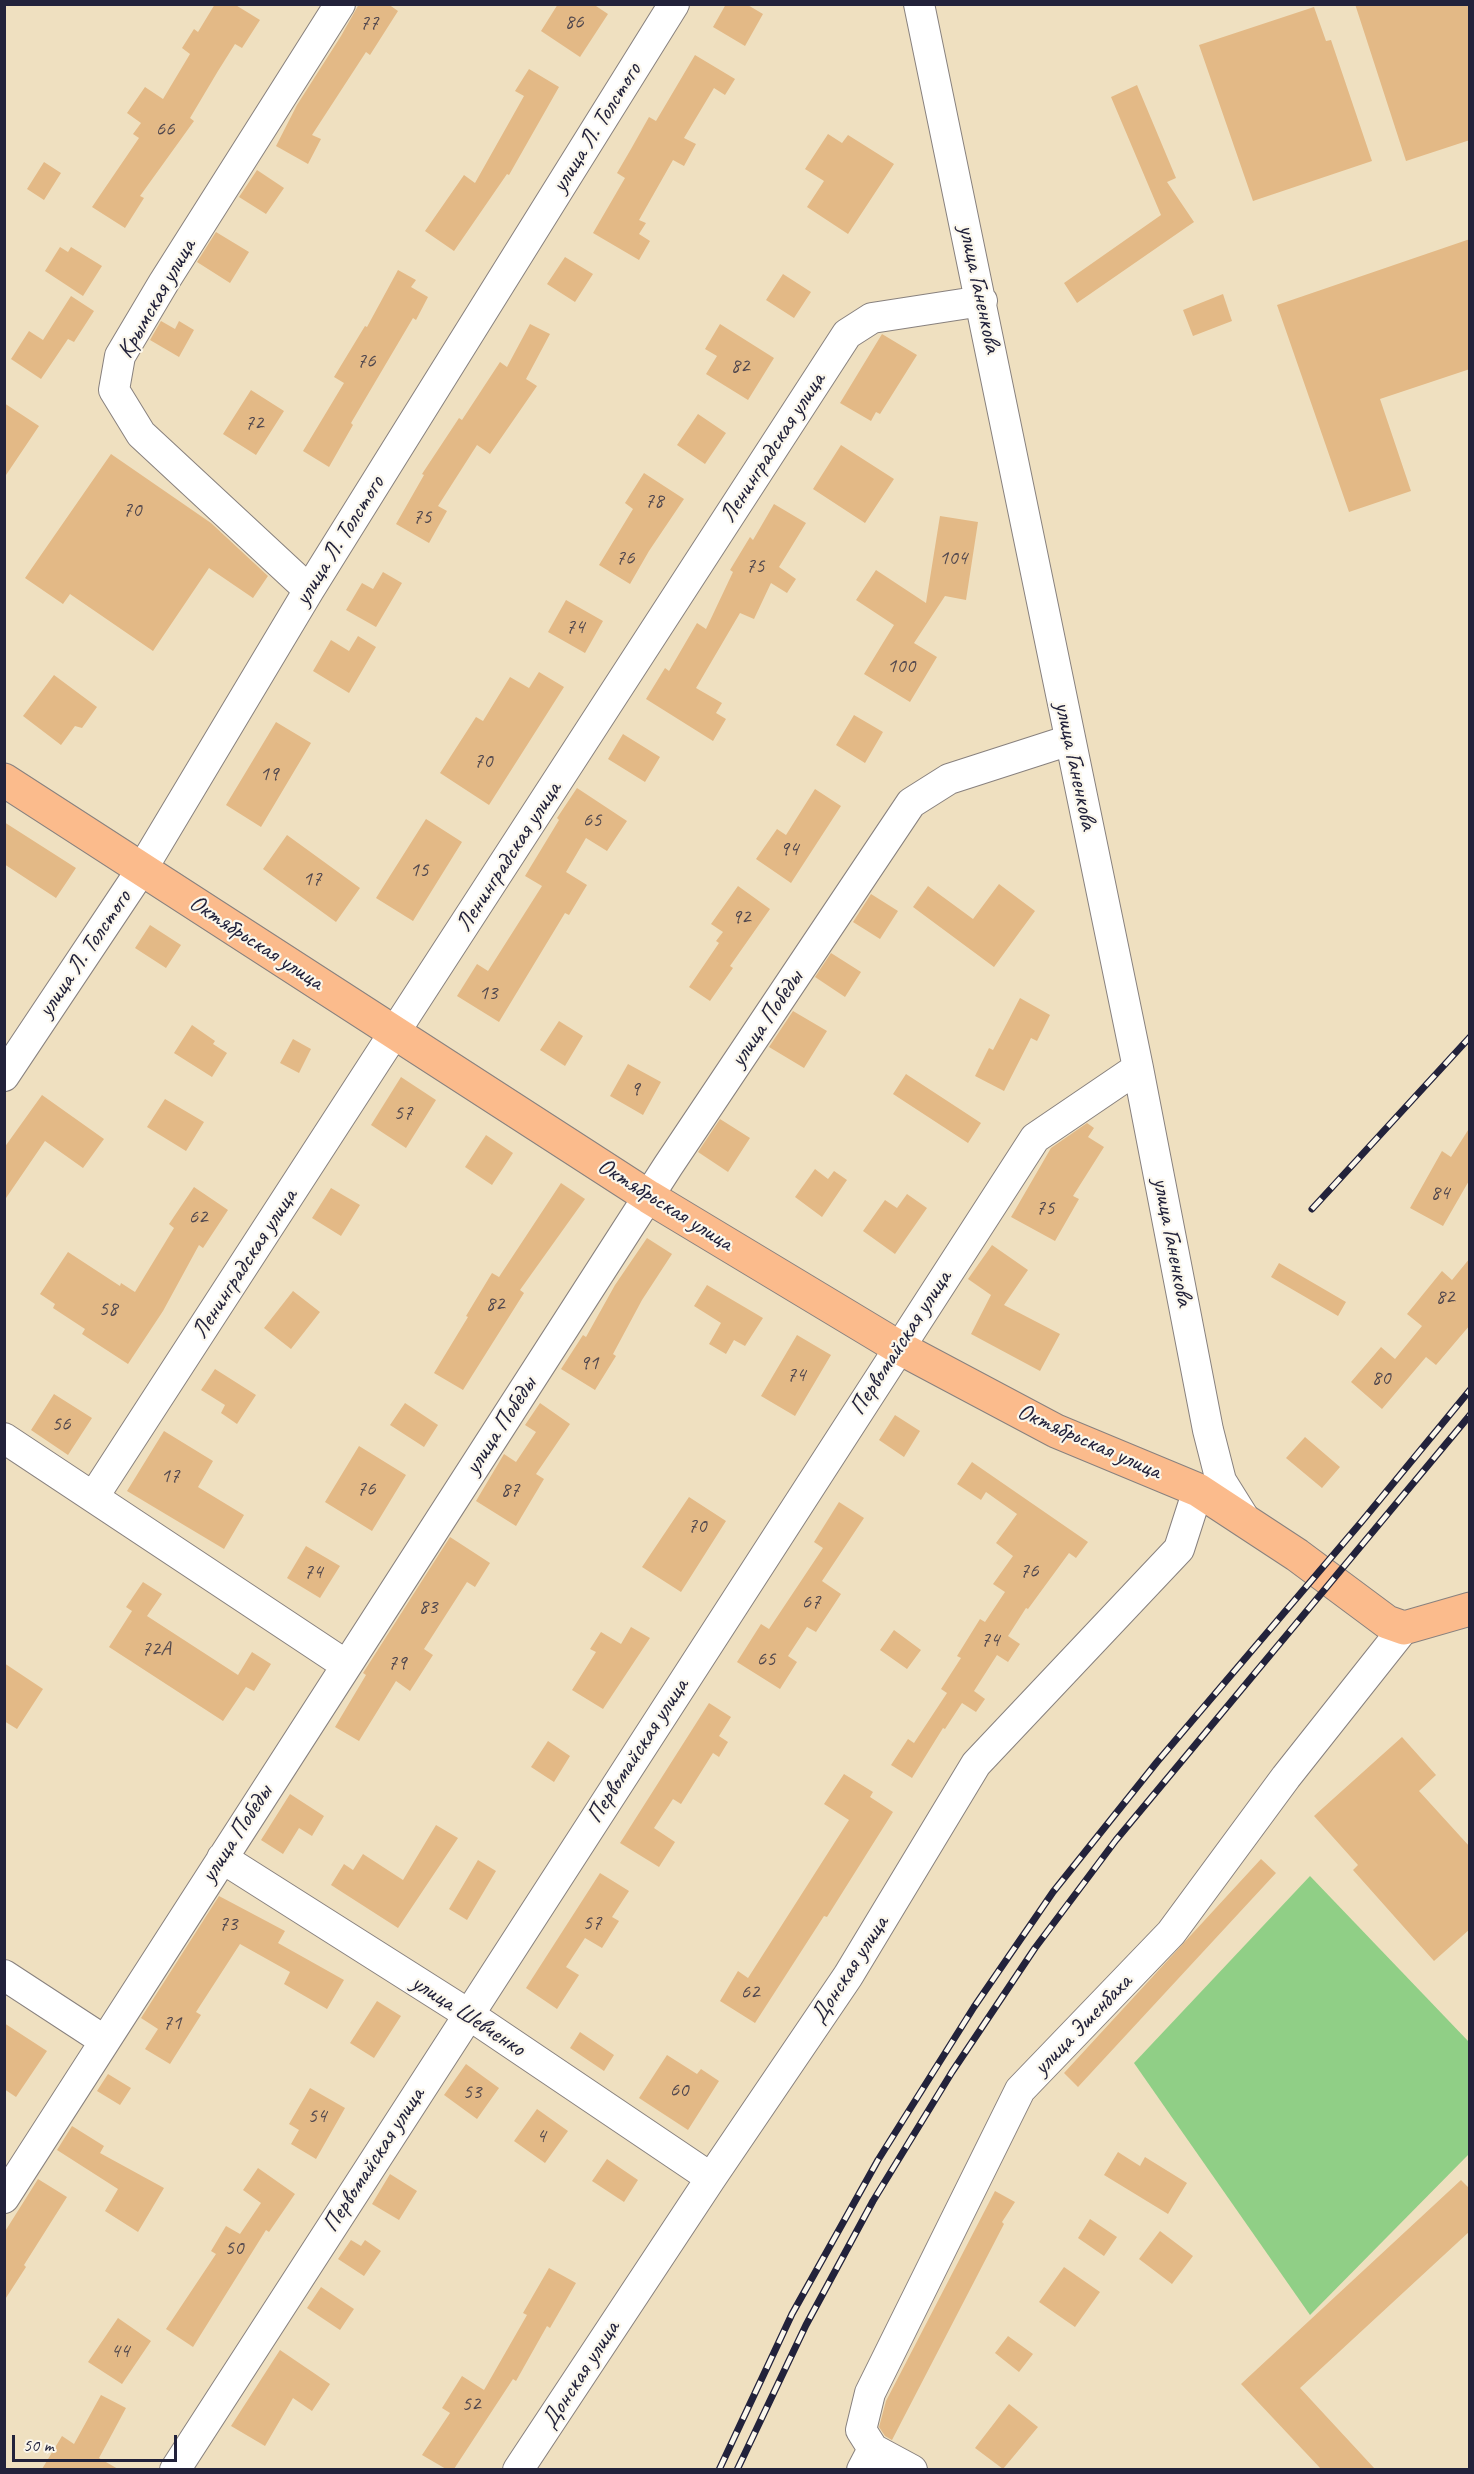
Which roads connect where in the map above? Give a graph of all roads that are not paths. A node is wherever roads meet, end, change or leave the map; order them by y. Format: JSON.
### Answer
{"nodes":[{"id":1,"x":340,"y":4,"type":"edge"},
{"id":2,"x":674,"y":4,"type":"edge"},
{"id":3,"x":919,"y":4,"type":"edge"},
{"id":4,"x":981,"y":301,"type":"junction"},
{"id":5,"x":309,"y":590,"type":"junction"},
{"id":6,"x":1070,"y":740,"type":"junction"},
{"id":7,"x":4,"y":780,"type":"edge"},
{"id":8,"x":142,"y":869,"type":"junction"},
{"id":9,"x":396,"y":1032,"type":"junction"},
{"id":10,"x":1138,"y":1068,"type":"junction"},
{"id":11,"x":4,"y":1076,"type":"edge"},
{"id":12,"x":649,"y":1197,"type":"junction"},
{"id":13,"x":898,"y":1347,"type":"junction"},
{"id":14,"x":4,"y":1438,"type":"edge"},
{"id":15,"x":1198,"y":1490,"type":"junction"},
{"id":16,"x":94,"y":1496,"type":"junction"},
{"id":17,"x":1246,"y":1521,"type":"junction"},
{"id":18,"x":1470,"y":1609,"type":"edge"},
{"id":19,"x":1404,"y":1628,"type":"junction"},
{"id":20,"x":346,"y":1665,"type":"junction"},
{"id":21,"x":222,"y":1858,"type":"junction"},
{"id":22,"x":4,"y":1975,"type":"edge"},
{"id":23,"x":468,"y":2014,"type":"junction"},
{"id":24,"x":105,"y":2041,"type":"junction"},
{"id":25,"x":711,"y":2178,"type":"junction"},
{"id":26,"x":4,"y":2198,"type":"edge"},
{"id":27,"x":867,"y":2459,"type":"edge"},
{"id":28,"x":175,"y":2469,"type":"edge"},
{"id":29,"x":518,"y":2469,"type":"edge"},
{"id":30,"x":912,"y":2469,"type":"edge"}],
"edges":[{"from":1,"to":5,"type":"street","name":"Крымская улица"},
{"from":2,"to":5,"type":"street","name":"улица Л. Толстого"},
{"from":3,"to":4,"type":"street","name":"улица Ганенкова"},
{"from":4,"to":6,"type":"street","name":"улица Ганенкова"},
{"from":4,"to":9,"type":"street","name":"Ленинградская улица"},
{"from":5,"to":8,"type":"street","name":"улица Л. Толстого"},
{"from":6,"to":10,"type":"street","name":"улица Ганенкова"},
{"from":6,"to":12,"type":"street","name":"улица Победы"},
{"from":7,"to":8,"type":"main road","name":"Октябрьская улица"},
{"from":8,"to":9,"type":"main road","name":"Октябрьская улица"},
{"from":8,"to":11,"type":"street","name":"улица Л. Толстого"},
{"from":9,"to":12,"type":"main road","name":"Октябрьская улица"},
{"from":9,"to":16,"type":"street","name":"Ленинградская улица"},
{"from":10,"to":13,"type":"street","name":"Первомайская улица"},
{"from":10,"to":17,"type":"street","name":"улица Ганенкова"},
{"from":12,"to":13,"type":"main road","name":"Октябрьская улица"},
{"from":12,"to":20,"type":"street","name":"улица Победы"},
{"from":13,"to":15,"type":"main road","name":"Октябрьская улица"},
{"from":13,"to":23,"type":"street","name":"Первомайская улица"},
{"from":14,"to":16,"type":"street"},
{"from":15,"to":17,"type":"main road","name":"Октябрьская улица"},
{"from":15,"to":25,"type":"street","name":"Донская улица"},
{"from":16,"to":20,"type":"street"},
{"from":17,"to":19,"type":"main road","name":"Октябрьская улица"},
{"from":18,"to":19,"type":"main road"},
{"from":19,"to":27,"type":"street","name":"улица Эшенбаха"},
{"from":20,"to":21,"type":"street","name":"улица Победы"},
{"from":21,"to":23,"type":"street","name":"улица Шевченко"},
{"from":21,"to":24,"type":"street","name":"улица Победы"},
{"from":22,"to":24,"type":"street"},
{"from":23,"to":25,"type":"street","name":"улица Шевченко"},
{"from":23,"to":28,"type":"street","name":"Первомайская улица"},
{"from":24,"to":26,"type":"street","name":"улица Победы"},
{"from":25,"to":29,"type":"street","name":"Донская улица"},
{"from":27,"to":30,"type":"street"}]}
